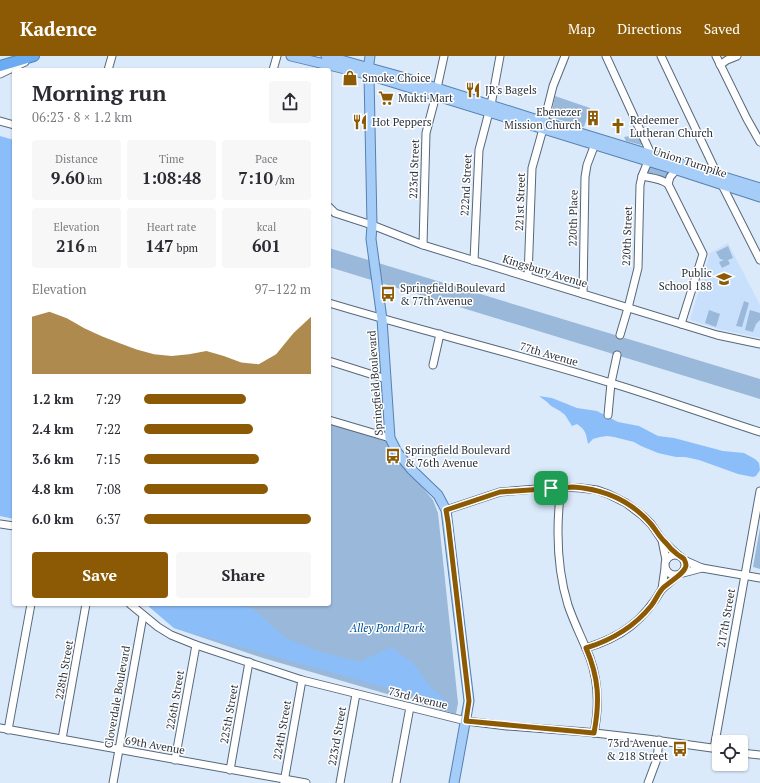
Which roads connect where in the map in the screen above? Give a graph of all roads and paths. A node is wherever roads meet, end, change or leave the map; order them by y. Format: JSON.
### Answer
{"nodes":[{"id":1,"x":34,"y":56,"type":"edge"},
{"id":2,"x":37,"y":56,"type":"edge"},
{"id":3,"x":112,"y":56,"type":"edge"},
{"id":4,"x":277,"y":56,"type":"edge"},
{"id":5,"x":291,"y":56,"type":"edge"},
{"id":6,"x":326,"y":56,"type":"edge"},
{"id":7,"x":370,"y":56,"type":"edge"},
{"id":8,"x":444,"y":56,"type":"edge"},
{"id":9,"x":500,"y":56,"type":"edge"},
{"id":10,"x":565,"y":56,"type":"edge"},
{"id":11,"x":606,"y":56,"type":"edge"},
{"id":12,"x":661,"y":56,"type":"edge"},
{"id":13,"x":716,"y":56,"type":"edge"},
{"id":14,"x":738,"y":56,"type":"edge"},
{"id":15,"x":720,"y":65,"type":"junction"},
{"id":16,"x":0,"y":66,"type":"edge"},
{"id":17,"x":12,"y":68,"type":"edge"},
{"id":18,"x":12,"y":68,"type":"edge"},
{"id":19,"x":109,"y":68,"type":"edge"},
{"id":20,"x":274,"y":68,"type":"edge"},
{"id":21,"x":369,"y":71,"type":"junction"},
{"id":22,"x":0,"y":74,"type":"edge"},
{"id":23,"x":437,"y":92,"type":"junction"},
{"id":24,"x":490,"y":108,"type":"junction"},
{"id":25,"x":0,"y":121,"type":"edge"},
{"id":26,"x":12,"y":124,"type":"edge"},
{"id":27,"x":543,"y":125,"type":"junction"},
{"id":28,"x":760,"y":142,"type":"edge"},
{"id":29,"x":594,"y":144,"type":"junction"},
{"id":30,"x":650,"y":158,"type":"junction"},
{"id":31,"x":676,"y":170,"type":"junction"},
{"id":32,"x":642,"y":176,"type":"junction"},
{"id":33,"x":718,"y":176,"type":"junction"},
{"id":34,"x":668,"y":184,"type":"junction"},
{"id":35,"x":722,"y":185,"type":"junction"},
{"id":36,"x":760,"y":188,"type":"edge"},
{"id":37,"x":760,"y":197,"type":"edge"},
{"id":38,"x":331,"y":210,"type":"edge"},
{"id":39,"x":372,"y":225,"type":"junction"},
{"id":40,"x":423,"y":245,"type":"junction"},
{"id":41,"x":760,"y":260,"type":"edge"},
{"id":42,"x":474,"y":261,"type":"junction"},
{"id":43,"x":528,"y":277,"type":"junction"},
{"id":44,"x":582,"y":294,"type":"junction"},
{"id":45,"x":331,"y":304,"type":"edge"},
{"id":46,"x":628,"y":308,"type":"junction"},
{"id":47,"x":382,"y":319,"type":"junction"},
{"id":48,"x":681,"y":324,"type":"junction"},
{"id":49,"x":440,"y":334,"type":"junction"},
{"id":50,"x":620,"y":335,"type":"dead end"},
{"id":51,"x":760,"y":344,"type":"edge"},
{"id":52,"x":617,"y":355,"type":"dead end"},
{"id":53,"x":331,"y":362,"type":"edge"},
{"id":54,"x":433,"y":365,"type":"dead end"},
{"id":55,"x":386,"y":379,"type":"junction"},
{"id":56,"x":611,"y":383,"type":"junction"},
{"id":57,"x":608,"y":415,"type":"dead end"},
{"id":58,"x":331,"y":421,"type":"edge"},
{"id":59,"x":760,"y":432,"type":"edge"},
{"id":60,"x":390,"y":438,"type":"junction"},
{"id":61,"x":561,"y":487,"type":"junction"},
{"id":62,"x":760,"y":492,"type":"edge"},
{"id":63,"x":446,"y":510,"type":"junction"},
{"id":64,"x":0,"y":524,"type":"edge"},
{"id":65,"x":12,"y":526,"type":"edge"},
{"id":66,"x":662,"y":540,"type":"junction"},
{"id":67,"x":678,"y":555,"type":"junction"},
{"id":68,"x":684,"y":560,"type":"junction"},
{"id":69,"x":666,"y":564,"type":"junction"},
{"id":70,"x":702,"y":568,"type":"junction"},
{"id":71,"x":680,"y":574,"type":"junction"},
{"id":72,"x":745,"y":575,"type":"junction"},
{"id":73,"x":760,"y":578,"type":"edge"},
{"id":74,"x":662,"y":589,"type":"junction"},
{"id":75,"x":31,"y":606,"type":"edge"},
{"id":76,"x":86,"y":606,"type":"edge"},
{"id":77,"x":132,"y":606,"type":"edge"},
{"id":78,"x":143,"y":616,"type":"junction"},
{"id":79,"x":196,"y":645,"type":"junction"},
{"id":80,"x":586,"y":648,"type":"junction"},
{"id":81,"x":249,"y":662,"type":"junction"},
{"id":82,"x":302,"y":680,"type":"junction"},
{"id":83,"x":356,"y":694,"type":"junction"},
{"id":84,"x":410,"y":707,"type":"junction"},
{"id":85,"x":466,"y":721,"type":"junction"},
{"id":86,"x":0,"y":728,"type":"edge"},
{"id":87,"x":8,"y":730,"type":"junction"},
{"id":88,"x":594,"y":733,"type":"junction"},
{"id":89,"x":719,"y":735,"type":"edge"},
{"id":90,"x":62,"y":739,"type":"junction"},
{"id":91,"x":658,"y":740,"type":"junction"},
{"id":92,"x":712,"y":748,"type":"edge"},
{"id":93,"x":119,"y":750,"type":"junction"},
{"id":94,"x":748,"y":754,"type":"edge"},
{"id":95,"x":760,"y":755,"type":"edge"},
{"id":96,"x":175,"y":760,"type":"junction"},
{"id":97,"x":230,"y":770,"type":"junction"},
{"id":98,"x":284,"y":781,"type":"edge"},
{"id":99,"x":113,"y":783,"type":"edge"},
{"id":100,"x":306,"y":783,"type":"edge"},
{"id":101,"x":340,"y":783,"type":"edge"},
{"id":102,"x":396,"y":783,"type":"edge"},
{"id":103,"x":454,"y":783,"type":"edge"},
{"id":104,"x":648,"y":783,"type":"edge"}],
"edges":[{"from":1,"to":16,"type":"highway"},
{"from":2,"to":18,"type":"street"},
{"from":3,"to":19,"type":"street"},
{"from":4,"to":20,"type":"street"},
{"from":5,"to":21,"type":"main road","name":"Union Turnpike"},
{"from":6,"to":21,"type":"main road","name":"Union Turnpike"},
{"from":7,"to":21,"type":"main road","name":"Springfield Boulevard"},
{"from":8,"to":23,"type":"street","name":"223rd Street"},
{"from":9,"to":24,"type":"street","name":"222nd Street"},
{"from":10,"to":27,"type":"street","name":"221st Street"},
{"from":11,"to":30,"type":"street"},
{"from":12,"to":33,"type":"street"},
{"from":13,"to":15,"type":"street"},
{"from":14,"to":15,"type":"street"},
{"from":15,"to":28,"type":"street"},
{"from":17,"to":22,"type":"street"},
{"from":21,"to":23,"type":"main road","name":"Union Turnpike"},
{"from":21,"to":39,"type":"main road","name":"Springfield Boulevard"},
{"from":23,"to":24,"type":"main road","name":"Union Turnpike"},
{"from":23,"to":40,"type":"street","name":"223rd Street"},
{"from":24,"to":27,"type":"main road","name":"Union Turnpike"},
{"from":24,"to":42,"type":"street","name":"222nd Street"},
{"from":25,"to":26,"type":"street"},
{"from":27,"to":29,"type":"main road","name":"Union Turnpike"},
{"from":27,"to":30,"type":"main road","name":"Union Turnpike"},
{"from":27,"to":43,"type":"street","name":"221st Street"},
{"from":29,"to":30,"type":"main road","name":"Union Turnpike"},
{"from":29,"to":44,"type":"street","name":"220th Place"},
{"from":30,"to":31,"type":"main road","name":"Union Turnpike"},
{"from":30,"to":32,"type":"street","name":"220th Street"},
{"from":30,"to":33,"type":"main road","name":"Union Turnpike"},
{"from":31,"to":34,"type":"street"},
{"from":31,"to":35,"type":"main road","name":"Union Turnpike"},
{"from":32,"to":34,"type":"street"},
{"from":32,"to":46,"type":"street","name":"220th Street"},
{"from":33,"to":36,"type":"main road","name":"Union Turnpike"},
{"from":34,"to":48,"type":"street"},
{"from":35,"to":37,"type":"main road","name":"Union Turnpike"},
{"from":35,"to":41,"type":"street"},
{"from":38,"to":39,"type":"street","name":"Kingsbury Avenue"},
{"from":39,"to":40,"type":"street","name":"Kingsbury Avenue"},
{"from":39,"to":47,"type":"main road","name":"Springfield Boulevard"},
{"from":40,"to":42,"type":"street","name":"Kingsbury Avenue"},
{"from":42,"to":43,"type":"street","name":"Kingsbury Avenue"},
{"from":43,"to":44,"type":"street","name":"Kingsbury Avenue"},
{"from":44,"to":46,"type":"street","name":"Kingsbury Avenue"},
{"from":45,"to":47,"type":"street","name":"77th Avenue"},
{"from":46,"to":48,"type":"street","name":"Kingsbury Avenue"},
{"from":46,"to":50,"type":"street","name":"220th Street"},
{"from":47,"to":49,"type":"street","name":"77th Avenue"},
{"from":47,"to":55,"type":"main road","name":"Springfield Boulevard"},
{"from":48,"to":51,"type":"street","name":"Kingsbury Avenue"},
{"from":49,"to":54,"type":"street"},
{"from":49,"to":56,"type":"street","name":"77th Avenue"},
{"from":52,"to":56,"type":"street"},
{"from":53,"to":55,"type":"street"},
{"from":55,"to":60,"type":"main road","name":"Springfield Boulevard"},
{"from":56,"to":57,"type":"street"},
{"from":56,"to":59,"type":"street","name":"77th Avenue"},
{"from":58,"to":60,"type":"street"},
{"from":60,"to":63,"type":"main road","name":"Springfield Boulevard"},
{"from":61,"to":63,"type":"street"},
{"from":61,"to":66,"type":"street"},
{"from":61,"to":80,"type":"street"},
{"from":62,"to":72,"type":"street","name":"217th Street"},
{"from":63,"to":85,"type":"main road","name":"Springfield Boulevard"},
{"from":64,"to":65,"type":"street"},
{"from":66,"to":67,"type":"street"},
{"from":66,"to":69,"type":"street"},
{"from":67,"to":68,"type":"street"},
{"from":67,"to":69,"type":"street"},
{"from":68,"to":70,"type":"street"},
{"from":68,"to":71,"type":"street"},
{"from":69,"to":71,"type":"street"},
{"from":69,"to":74,"type":"street"},
{"from":70,"to":71,"type":"street"},
{"from":70,"to":72,"type":"street"},
{"from":71,"to":74,"type":"street"},
{"from":72,"to":73,"type":"street"},
{"from":72,"to":89,"type":"street","name":"217th Street"},
{"from":74,"to":80,"type":"street"},
{"from":75,"to":87,"type":"street"},
{"from":76,"to":90,"type":"street","name":"228th Street"},
{"from":77,"to":78,"type":"street","name":"73rd Avenue"},
{"from":78,"to":79,"type":"street","name":"73rd Avenue"},
{"from":78,"to":93,"type":"street","name":"Cloverdale Boulevard"},
{"from":79,"to":81,"type":"street","name":"73rd Avenue"},
{"from":79,"to":96,"type":"street","name":"226th Street"},
{"from":80,"to":88,"type":"street"},
{"from":81,"to":82,"type":"street","name":"73rd Avenue"},
{"from":81,"to":97,"type":"street","name":"225th Street"},
{"from":82,"to":83,"type":"street","name":"73rd Avenue"},
{"from":82,"to":98,"type":"street","name":"224th Street"},
{"from":83,"to":84,"type":"street","name":"73rd Avenue"},
{"from":83,"to":101,"type":"street","name":"223rd Street"},
{"from":84,"to":85,"type":"street","name":"73rd Avenue"},
{"from":84,"to":102,"type":"street"},
{"from":85,"to":88,"type":"street","name":"73rd Avenue"},
{"from":85,"to":103,"type":"main road","name":"Springfield Boulevard"},
{"from":86,"to":87,"type":"street","name":"69th Avenue"},
{"from":87,"to":90,"type":"street","name":"69th Avenue"},
{"from":88,"to":91,"type":"street","name":"73rd Avenue"},
{"from":90,"to":93,"type":"street","name":"69th Avenue"},
{"from":91,"to":92,"type":"street","name":"73rd Avenue"},
{"from":91,"to":104,"type":"street"},
{"from":93,"to":96,"type":"street","name":"69th Avenue"},
{"from":93,"to":99,"type":"street","name":"Cloverdale Boulevard"},
{"from":94,"to":95,"type":"street"},
{"from":96,"to":97,"type":"street","name":"69th Avenue"},
{"from":97,"to":98,"type":"street","name":"69th Avenue"},
{"from":98,"to":100,"type":"street","name":"69th Avenue"}]}
